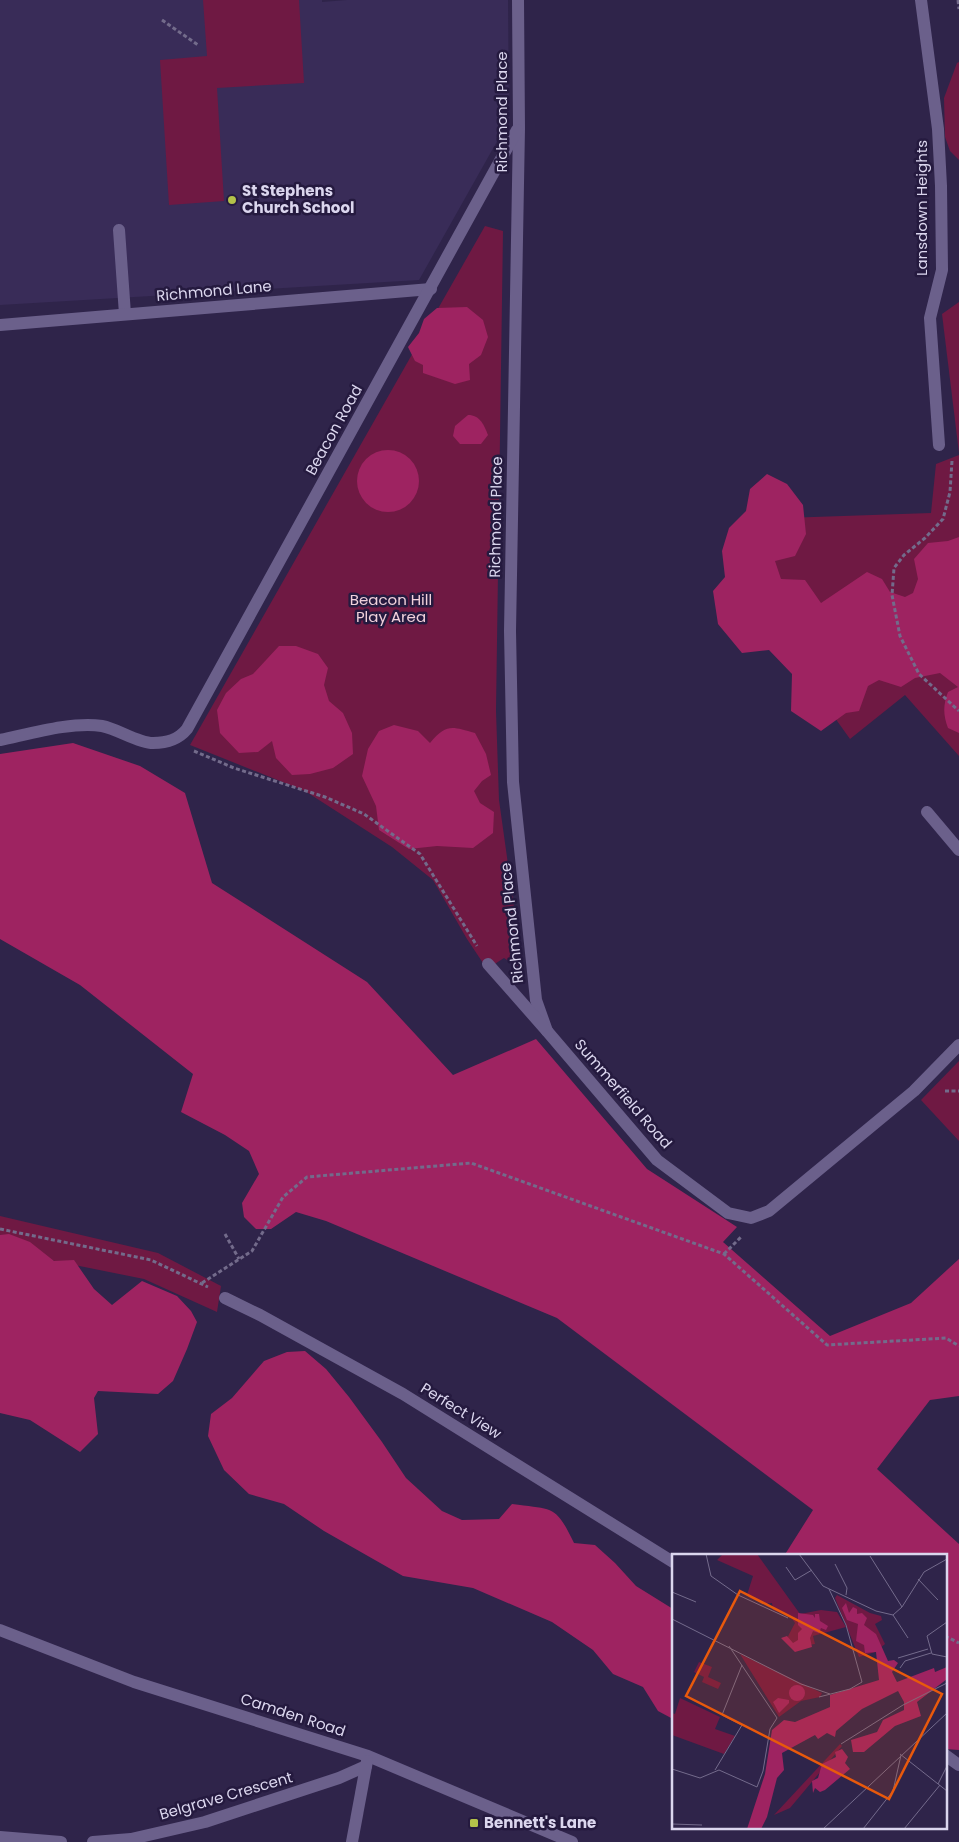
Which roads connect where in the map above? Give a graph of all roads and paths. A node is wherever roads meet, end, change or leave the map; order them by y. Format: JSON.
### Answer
{"nodes":[{"id":1,"x":518,"y":0,"type":"edge"},
{"id":2,"x":921,"y":0,"type":"edge"},
{"id":3,"x":958,"y":0,"type":"edge"},
{"id":4,"x":959,"y":9,"type":"edge"},
{"id":5,"x":162,"y":20,"type":"dead end"},
{"id":6,"x":198,"y":45,"type":"dead end"},
{"id":7,"x":519,"y":128,"type":"junction"},
{"id":8,"x":118,"y":230,"type":"dead end"},
{"id":9,"x":431,"y":289,"type":"junction"},
{"id":10,"x":125,"y":314,"type":"junction"},
{"id":11,"x":0,"y":325,"type":"edge"},
{"id":12,"x":939,"y":439,"type":"joint"},
{"id":13,"x":959,"y":711,"type":"edge"},
{"id":14,"x":0,"y":740,"type":"edge"},
{"id":15,"x":170,"y":741,"type":"junction"},
{"id":16,"x":927,"y":812,"type":"dead end"},
{"id":17,"x":959,"y":850,"type":"edge"},
{"id":18,"x":488,"y":964,"type":"joint"},
{"id":19,"x":547,"y":1031,"type":"junction"},
{"id":20,"x":959,"y":1045,"type":"edge"},
{"id":21,"x":0,"y":1229,"type":"edge"},
{"id":22,"x":225,"y":1234,"type":"dead end"},
{"id":23,"x":239,"y":1259,"type":"junction"},
{"id":24,"x":202,"y":1283,"type":"junction"},
{"id":25,"x":225,"y":1298,"type":"joint"},
{"id":26,"x":959,"y":1346,"type":"edge"},
{"id":27,"x":672,"y":1561,"type":"edge"},
{"id":28,"x":0,"y":1630,"type":"edge"},
{"id":29,"x":946,"y":1636,"type":"edge"},
{"id":30,"x":959,"y":1643,"type":"edge"},
{"id":31,"x":946,"y":1756,"type":"edge"},
{"id":32,"x":367,"y":1761,"type":"junction"},
{"id":33,"x":959,"y":1765,"type":"edge"},
{"id":34,"x":0,"y":1837,"type":"edge"},
{"id":35,"x":60,"y":1842,"type":"edge"},
{"id":36,"x":92,"y":1842,"type":"edge"},
{"id":37,"x":352,"y":1842,"type":"edge"},
{"id":38,"x":572,"y":1842,"type":"edge"}],
"edges":[{"from":1,"to":7,"type":"street","name":"Richmond Place"},
{"from":2,"to":12,"type":"street","name":"Lansdown Heights"},
{"from":3,"to":4,"type":"path"},
{"from":5,"to":6,"type":"path"},
{"from":7,"to":9,"type":"street","name":"Beacon Road"},
{"from":7,"to":19,"type":"street","name":"Richmond Place"},
{"from":8,"to":10,"type":"street"},
{"from":9,"to":10,"type":"street","name":"Richmond Lane"},
{"from":9,"to":15,"type":"street","name":"Beacon Road"},
{"from":10,"to":11,"type":"street","name":"Richmond Lane"},
{"from":12,"to":13,"type":"path"},
{"from":14,"to":15,"type":"street"},
{"from":15,"to":18,"type":"path"},
{"from":16,"to":17,"type":"street"},
{"from":18,"to":19,"type":"street","name":"Summerfield Road"},
{"from":19,"to":20,"type":"street","name":"Summerfield Road"},
{"from":21,"to":24,"type":"path"},
{"from":22,"to":23,"type":"path"},
{"from":23,"to":24,"type":"path"},
{"from":23,"to":26,"type":"path"},
{"from":24,"to":25,"type":"path"},
{"from":25,"to":27,"type":"street","name":"Perfect View"},
{"from":28,"to":32,"type":"street","name":"Camden Road"},
{"from":29,"to":30,"type":"path"},
{"from":31,"to":33,"type":"street"},
{"from":32,"to":36,"type":"street","name":"Belgrave Crescent"},
{"from":32,"to":37,"type":"street"},
{"from":32,"to":38,"type":"street","name":"Camden Road"},
{"from":34,"to":35,"type":"street"}]}
